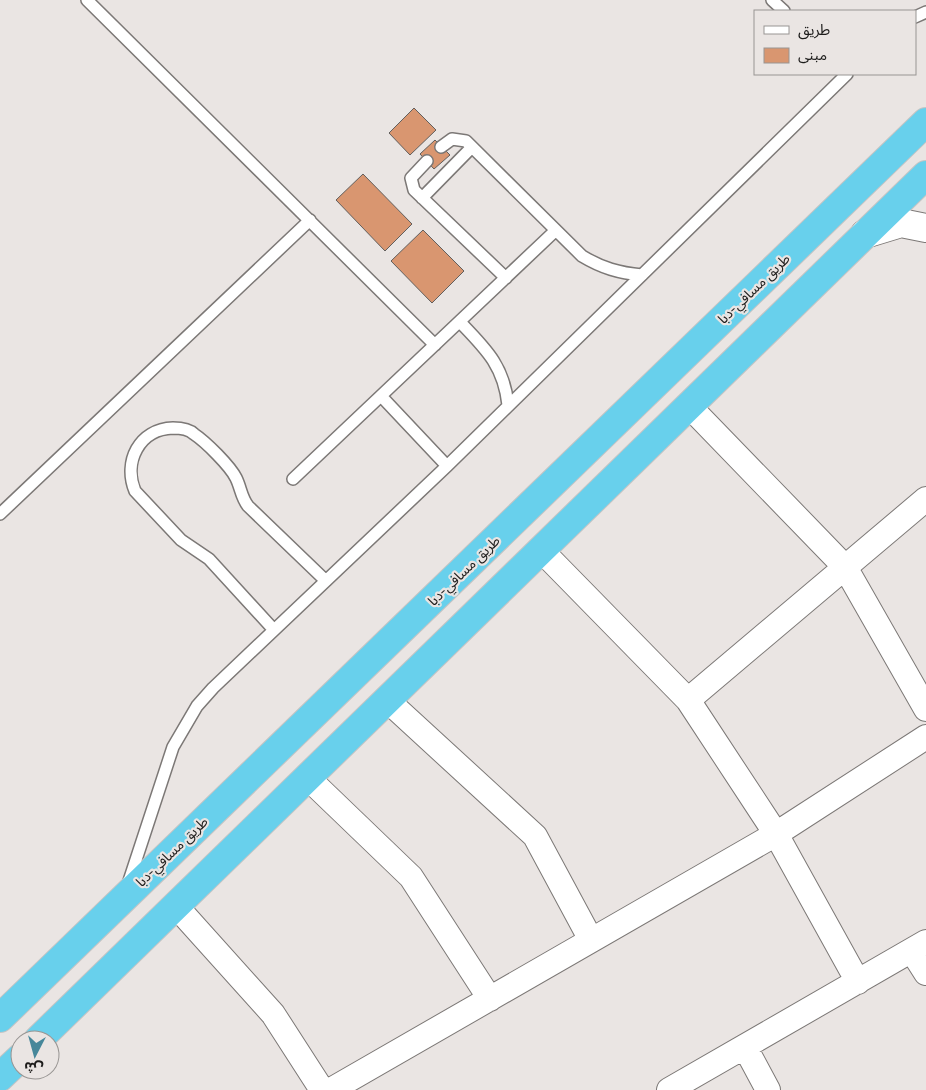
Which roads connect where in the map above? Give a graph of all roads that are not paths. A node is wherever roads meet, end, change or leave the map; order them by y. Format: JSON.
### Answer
{"nodes":[{"id":1,"x":87,"y":0,"type":"edge"},
{"id":2,"x":772,"y":0,"type":"edge"},
{"id":3,"x":783,"y":10,"type":"edge"},
{"id":4,"x":845,"y":75,"type":"edge"},
{"id":5,"x":926,"y":122,"type":"edge"},
{"id":6,"x":442,"y":147,"type":"dead end"},
{"id":7,"x":472,"y":147,"type":"junction"},
{"id":8,"x":427,"y":161,"type":"dead end"},
{"id":9,"x":926,"y":175,"type":"edge"},
{"id":10,"x":422,"y":198,"type":"junction"},
{"id":11,"x":310,"y":220,"type":"junction"},
{"id":12,"x":926,"y":228,"type":"edge"},
{"id":13,"x":555,"y":231,"type":"junction"},
{"id":14,"x":865,"y":234,"type":"junction"},
{"id":15,"x":642,"y":276,"type":"junction"},
{"id":16,"x":506,"y":278,"type":"junction"},
{"id":17,"x":460,"y":322,"type":"junction"},
{"id":18,"x":435,"y":345,"type":"junction"},
{"id":19,"x":381,"y":396,"type":"junction"},
{"id":20,"x":508,"y":405,"type":"junction"},
{"id":21,"x":690,"y":407,"type":"junction"},
{"id":22,"x":447,"y":466,"type":"junction"},
{"id":23,"x":293,"y":479,"type":"dead end"},
{"id":24,"x":926,"y":499,"type":"edge"},
{"id":25,"x":0,"y":514,"type":"edge"},
{"id":26,"x":542,"y":551,"type":"junction"},
{"id":27,"x":845,"y":567,"type":"junction"},
{"id":28,"x":326,"y":580,"type":"junction"},
{"id":29,"x":274,"y":630,"type":"junction"},
{"id":30,"x":688,"y":700,"type":"junction"},
{"id":31,"x":388,"y":701,"type":"junction"},
{"id":32,"x":926,"y":709,"type":"edge"},
{"id":33,"x":926,"y":736,"type":"edge"},
{"id":34,"x":308,"y":778,"type":"junction"},
{"id":35,"x":776,"y":834,"type":"junction"},
{"id":36,"x":122,"y":900,"type":"junction"},
{"id":37,"x":175,"y":905,"type":"junction"},
{"id":38,"x":591,"y":940,"type":"junction"},
{"id":39,"x":919,"y":946,"type":"edge"},
{"id":40,"x":926,"y":973,"type":"edge"},
{"id":41,"x":858,"y":982,"type":"junction"},
{"id":42,"x":490,"y":998,"type":"junction"},
{"id":43,"x":0,"y":1018,"type":"edge"},
{"id":44,"x":48,"y":1030,"type":"edge"},
{"id":45,"x":745,"y":1047,"type":"junction"},
{"id":46,"x":10,"y":1068,"type":"edge"},
{"id":47,"x":0,"y":1077,"type":"edge"},
{"id":48,"x":322,"y":1090,"type":"edge"},
{"id":49,"x":331,"y":1090,"type":"edge"},
{"id":50,"x":669,"y":1090,"type":"edge"},
{"id":51,"x":768,"y":1090,"type":"edge"}],
"edges":[{"from":1,"to":11,"type":"lane"},
{"from":2,"to":3,"type":"lane"},
{"from":4,"to":15,"type":"lane"},
{"from":5,"to":36,"type":"highway","name":"طريق مسافي-دبا"},
{"from":6,"to":7,"type":"lane"},
{"from":7,"to":10,"type":"lane"},
{"from":7,"to":13,"type":"lane"},
{"from":8,"to":10,"type":"lane"},
{"from":9,"to":14,"type":"highway"},
{"from":10,"to":16,"type":"lane"},
{"from":11,"to":18,"type":"lane"},
{"from":11,"to":25,"type":"lane"},
{"from":12,"to":14,"type":"main road"},
{"from":13,"to":15,"type":"lane"},
{"from":13,"to":16,"type":"lane"},
{"from":14,"to":21,"type":"highway"},
{"from":15,"to":20,"type":"lane"},
{"from":16,"to":17,"type":"lane"},
{"from":17,"to":18,"type":"lane"},
{"from":17,"to":20,"type":"lane"},
{"from":18,"to":19,"type":"lane"},
{"from":19,"to":22,"type":"lane"},
{"from":19,"to":23,"type":"lane"},
{"from":20,"to":22,"type":"lane"},
{"from":21,"to":26,"type":"highway"},
{"from":21,"to":27,"type":"street"},
{"from":22,"to":28,"type":"lane"},
{"from":24,"to":27,"type":"street"},
{"from":26,"to":30,"type":"street"},
{"from":26,"to":31,"type":"highway"},
{"from":27,"to":30,"type":"street"},
{"from":27,"to":32,"type":"street"},
{"from":28,"to":29,"type":"lane"},
{"from":28,"to":29,"type":"lane"},
{"from":29,"to":36,"type":"lane"},
{"from":30,"to":35,"type":"street"},
{"from":31,"to":34,"type":"highway"},
{"from":31,"to":38,"type":"street"},
{"from":33,"to":35,"type":"street"},
{"from":34,"to":37,"type":"highway"},
{"from":34,"to":42,"type":"street"},
{"from":35,"to":38,"type":"street"},
{"from":35,"to":41,"type":"street"},
{"from":36,"to":43,"type":"highway","name":"طريق مسافي-دبا"},
{"from":37,"to":44,"type":"highway"},
{"from":37,"to":48,"type":"street"},
{"from":38,"to":42,"type":"street"},
{"from":39,"to":40,"type":"street"},
{"from":39,"to":41,"type":"street"},
{"from":41,"to":45,"type":"street"},
{"from":42,"to":49,"type":"street"},
{"from":45,"to":50,"type":"street"},
{"from":45,"to":51,"type":"street"},
{"from":46,"to":47,"type":"highway"}]}
